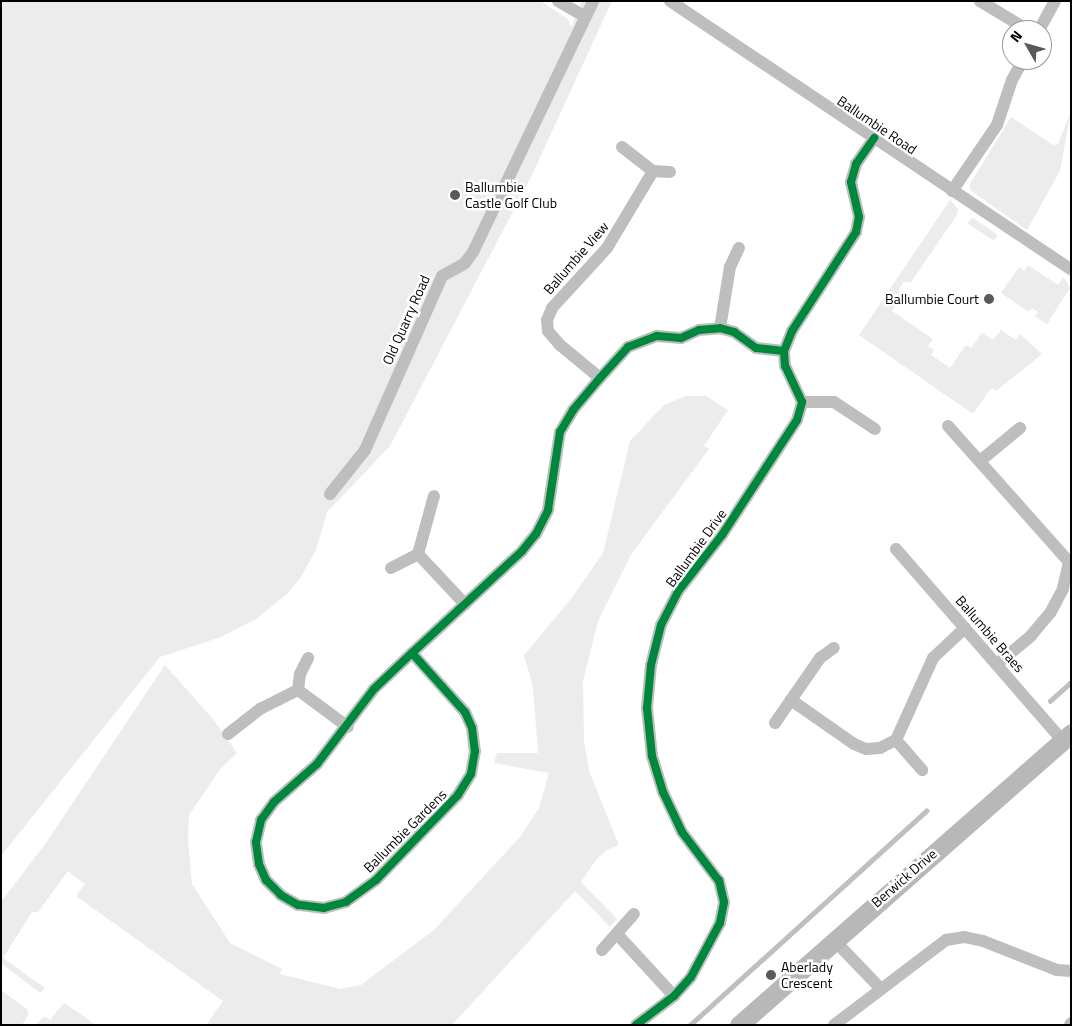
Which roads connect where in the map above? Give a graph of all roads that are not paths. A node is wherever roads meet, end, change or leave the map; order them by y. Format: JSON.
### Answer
{"nodes":[{"id":1,"x":558,"y":1,"type":"edge"},
{"id":2,"x":593,"y":1,"type":"edge"},
{"id":3,"x":670,"y":1,"type":"edge"},
{"id":4,"x":980,"y":1,"type":"edge"},
{"id":5,"x":1055,"y":1,"type":"edge"},
{"id":6,"x":586,"y":16,"type":"junction"},
{"id":7,"x":1011,"y":20,"type":"edge"},
{"id":8,"x":1045,"y":20,"type":"edge"},
{"id":9,"x":1018,"y":70,"type":"edge"},
{"id":10,"x":874,"y":138,"type":"junction"},
{"id":11,"x":622,"y":147,"type":"dead end"},
{"id":12,"x":653,"y":171,"type":"junction"},
{"id":13,"x":670,"y":172,"type":"dead end"},
{"id":14,"x":952,"y":191,"type":"junction"},
{"id":15,"x":739,"y":248,"type":"dead end"},
{"id":16,"x":1071,"y":269,"type":"edge"},
{"id":17,"x":720,"y":328,"type":"junction"},
{"id":18,"x":784,"y":351,"type":"junction"},
{"id":19,"x":600,"y":378,"type":"junction"},
{"id":20,"x":802,"y":402,"type":"junction"},
{"id":21,"x":948,"y":426,"type":"dead end"},
{"id":22,"x":1020,"y":428,"type":"dead end"},
{"id":23,"x":874,"y":429,"type":"dead end"},
{"id":24,"x":980,"y":461,"type":"junction"},
{"id":25,"x":330,"y":494,"type":"dead end"},
{"id":26,"x":434,"y":496,"type":"dead end"},
{"id":27,"x":896,"y":549,"type":"dead end"},
{"id":28,"x":418,"y":554,"type":"junction"},
{"id":29,"x":1070,"y":561,"type":"edge"},
{"id":30,"x":391,"y":568,"type":"dead end"},
{"id":31,"x":465,"y":604,"type":"junction"},
{"id":32,"x":965,"y":628,"type":"junction"},
{"id":33,"x":834,"y":648,"type":"dead end"},
{"id":34,"x":412,"y":652,"type":"junction"},
{"id":35,"x":308,"y":658,"type":"dead end"},
{"id":36,"x":997,"y":664,"type":"junction"},
{"id":37,"x":298,"y":690,"type":"junction"},
{"id":38,"x":791,"y":700,"type":"junction"},
{"id":39,"x":775,"y":723,"type":"dead end"},
{"id":40,"x":348,"y":727,"type":"junction"},
{"id":41,"x":228,"y":734,"type":"dead end"},
{"id":42,"x":1066,"y":736,"type":"edge"},
{"id":43,"x":896,"y":740,"type":"junction"},
{"id":44,"x":922,"y":770,"type":"dead end"},
{"id":45,"x":634,"y":914,"type":"dead end"},
{"id":46,"x":617,"y":934,"type":"junction"},
{"id":47,"x":834,"y":940,"type":"junction"},
{"id":48,"x":602,"y":950,"type":"dead end"},
{"id":49,"x":1071,"y":971,"type":"edge"},
{"id":50,"x":879,"y":987,"type":"junction"},
{"id":51,"x":674,"y":996,"type":"junction"},
{"id":52,"x":636,"y":1025,"type":"edge"},
{"id":53,"x":739,"y":1025,"type":"edge"},
{"id":54,"x":834,"y":1025,"type":"edge"}],
"edges":[{"from":1,"to":6,"type":"street"},
{"from":2,"to":6,"type":"street","name":"Old Quarry Road"},
{"from":3,"to":10,"type":"street","name":"Ballumbie Road"},
{"from":4,"to":7,"type":"street"},
{"from":5,"to":8,"type":"street"},
{"from":6,"to":25,"type":"street","name":"Old Quarry Road"},
{"from":9,"to":14,"type":"street"},
{"from":10,"to":14,"type":"street","name":"Ballumbie Road"},
{"from":10,"to":18,"type":"street"},
{"from":11,"to":12,"type":"street"},
{"from":12,"to":13,"type":"street"},
{"from":12,"to":19,"type":"street","name":"Ballumbie View"},
{"from":14,"to":16,"type":"street","name":"Ballumbie Road"},
{"from":15,"to":17,"type":"street"},
{"from":17,"to":18,"type":"street"},
{"from":17,"to":19,"type":"street","name":"Ballumbie Gardens"},
{"from":18,"to":20,"type":"street"},
{"from":19,"to":31,"type":"street","name":"Ballumbie Gardens"},
{"from":20,"to":23,"type":"street"},
{"from":20,"to":51,"type":"street","name":"Ballumbie Drive"},
{"from":21,"to":24,"type":"street"},
{"from":22,"to":24,"type":"street"},
{"from":24,"to":29,"type":"street"},
{"from":26,"to":28,"type":"street"},
{"from":27,"to":32,"type":"street","name":"Ballumbie Braes"},
{"from":28,"to":30,"type":"street"},
{"from":28,"to":31,"type":"street"},
{"from":29,"to":36,"type":"street"},
{"from":31,"to":34,"type":"street","name":"Ballumbie Gardens"},
{"from":32,"to":36,"type":"street","name":"Ballumbie Braes"},
{"from":32,"to":43,"type":"street"},
{"from":33,"to":38,"type":"street"},
{"from":34,"to":40,"type":"street","name":"Ballumbie Gardens"},
{"from":34,"to":40,"type":"street","name":"Ballumbie Gardens"},
{"from":35,"to":37,"type":"street"},
{"from":36,"to":42,"type":"street","name":"Ballumbie Braes"},
{"from":37,"to":40,"type":"street"},
{"from":37,"to":41,"type":"street"},
{"from":38,"to":39,"type":"street"},
{"from":38,"to":43,"type":"street"},
{"from":42,"to":47,"type":"street","name":"Berwick Drive"},
{"from":43,"to":44,"type":"street"},
{"from":45,"to":46,"type":"street"},
{"from":46,"to":48,"type":"street"},
{"from":46,"to":51,"type":"street"},
{"from":47,"to":50,"type":"street"},
{"from":47,"to":53,"type":"street","name":"Berwick Drive"},
{"from":49,"to":50,"type":"street"},
{"from":50,"to":54,"type":"street"},
{"from":51,"to":52,"type":"street","name":"Ballumbie Drive"}]}
